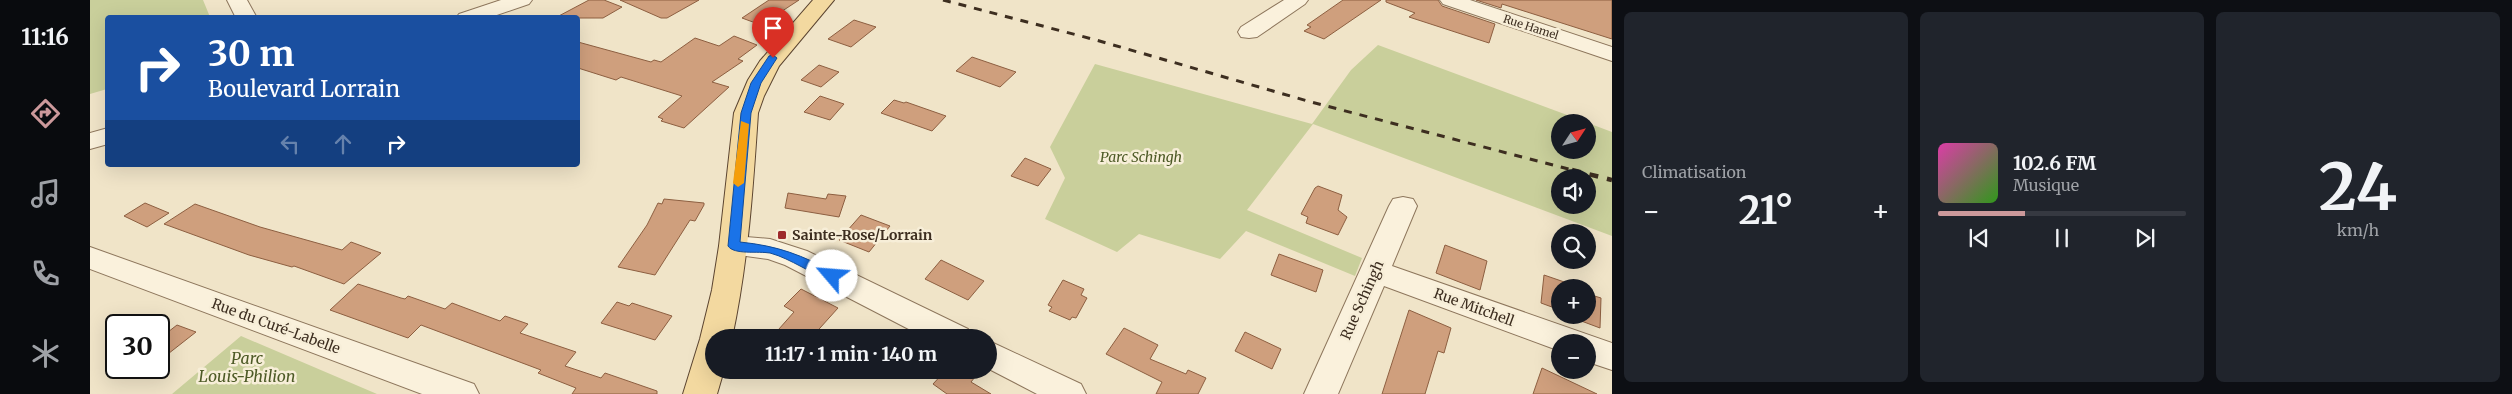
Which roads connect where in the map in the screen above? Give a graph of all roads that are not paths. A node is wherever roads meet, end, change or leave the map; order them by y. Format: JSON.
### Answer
{"nodes":[{"id":1,"x":237,"y":0,"type":"edge"},
{"id":2,"x":522,"y":0,"type":"edge"},
{"id":3,"x":824,"y":0,"type":"edge"},
{"id":4,"x":1298,"y":0,"type":"edge"},
{"id":5,"x":1450,"y":0,"type":"edge"},
{"id":6,"x":245,"y":15,"type":"edge"},
{"id":7,"x":475,"y":15,"type":"edge"},
{"id":8,"x":1249,"y":32,"type":"dead end"},
{"id":9,"x":1612,"y":54,"type":"edge"},
{"id":10,"x":105,"y":136,"type":"edge"},
{"id":11,"x":90,"y":141,"type":"edge"},
{"id":12,"x":1403,"y":206,"type":"dead end"},
{"id":13,"x":734,"y":246,"type":"junction"},
{"id":14,"x":90,"y":258,"type":"edge"},
{"id":15,"x":1375,"y":270,"type":"junction"},
{"id":16,"x":718,"y":329,"type":"edge"},
{"id":17,"x":938,"y":329,"type":"edge"},
{"id":18,"x":1551,"y":334,"type":"edge"},
{"id":19,"x":1596,"y":351,"type":"edge"},
{"id":20,"x":1612,"y":357,"type":"edge"},
{"id":21,"x":997,"y":358,"type":"edge"},
{"id":22,"x":705,"y":376,"type":"edge"},
{"id":23,"x":462,"y":394,"type":"edge"},
{"id":24,"x":700,"y":394,"type":"edge"},
{"id":25,"x":1069,"y":394,"type":"edge"},
{"id":26,"x":1321,"y":394,"type":"edge"}],
"edges":[{"from":1,"to":6,"type":"street"},
{"from":2,"to":7,"type":"street"},
{"from":3,"to":13,"type":"main road"},
{"from":4,"to":8,"type":"street"},
{"from":5,"to":9,"type":"street","name":"Rue Hamel"},
{"from":10,"to":11,"type":"street"},
{"from":12,"to":15,"type":"street","name":"Rue Schingh"},
{"from":13,"to":16,"type":"main road"},
{"from":13,"to":17,"type":"street"},
{"from":14,"to":23,"type":"street","name":"Rue du Curé-Labelle"},
{"from":15,"to":18,"type":"street","name":"Rue Mitchell"},
{"from":15,"to":26,"type":"street","name":"Rue Schingh"},
{"from":19,"to":20,"type":"street"},
{"from":21,"to":25,"type":"street"},
{"from":22,"to":24,"type":"main road"}]}
